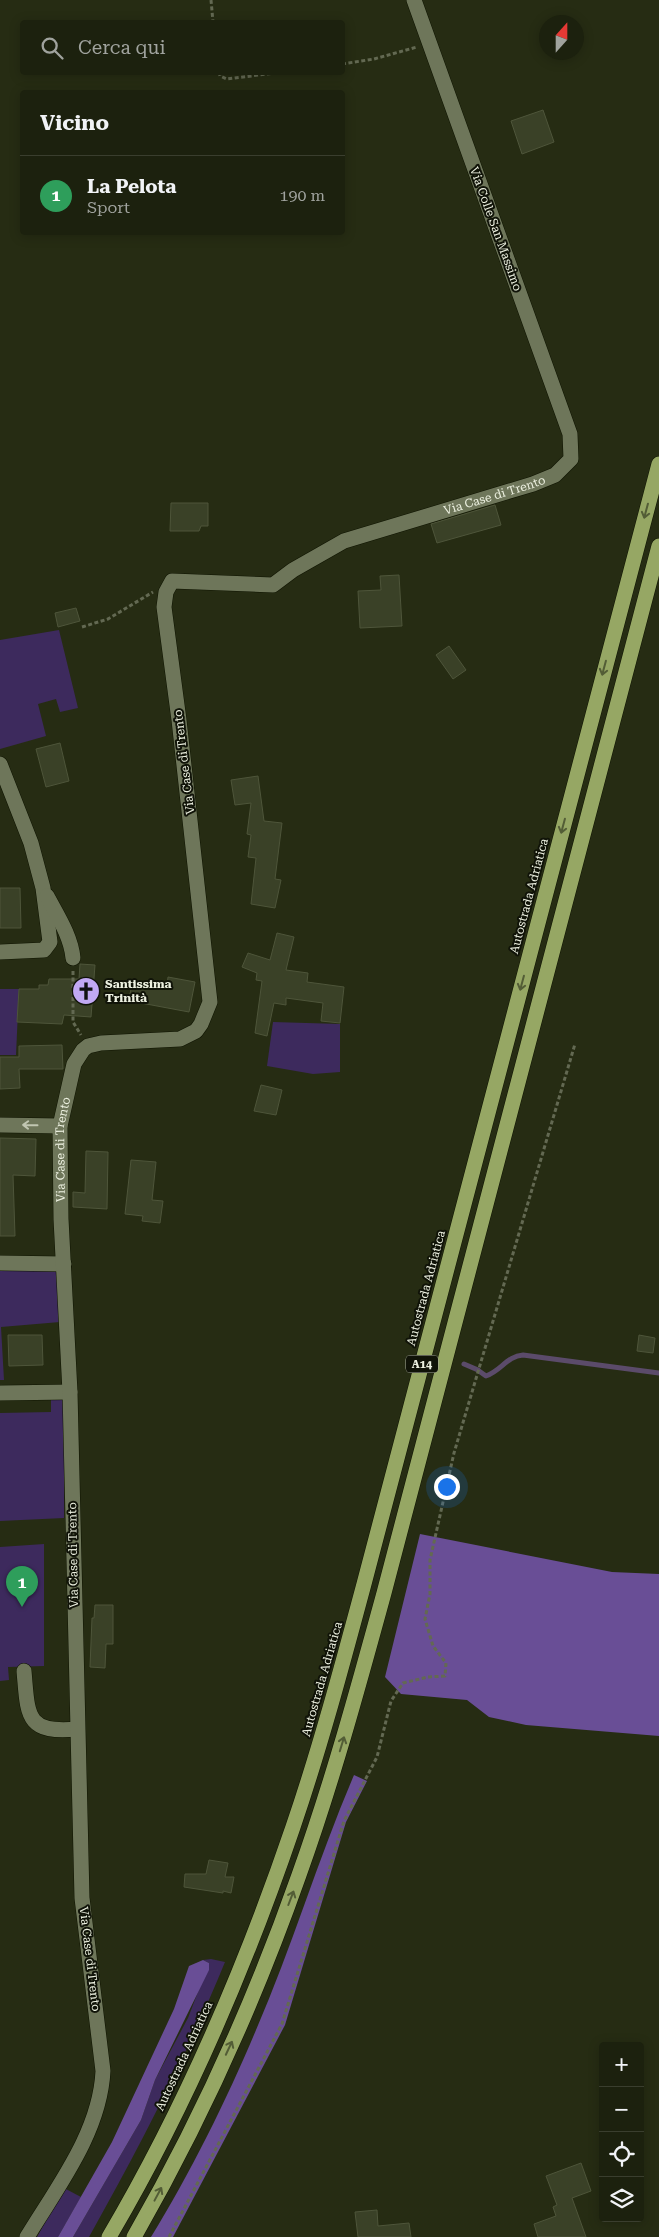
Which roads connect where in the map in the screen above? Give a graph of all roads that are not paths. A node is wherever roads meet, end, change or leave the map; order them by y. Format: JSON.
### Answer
{"nodes":[{"id":1,"x":414,"y":0,"type":"edge"},
{"id":2,"x":571,"y":459,"type":"joint"},
{"id":3,"x":659,"y":464,"type":"edge"},
{"id":4,"x":659,"y":546,"type":"edge"},
{"id":5,"x":0,"y":764,"type":"edge"},
{"id":6,"x":43,"y":888,"type":"junction"},
{"id":7,"x":0,"y":952,"type":"edge"},
{"id":8,"x":73,"y":958,"type":"road end"},
{"id":9,"x":0,"y":1125,"type":"edge"},
{"id":10,"x":60,"y":1126,"type":"junction"},
{"id":11,"x":0,"y":1263,"type":"edge"},
{"id":12,"x":64,"y":1264,"type":"junction"},
{"id":13,"x":70,"y":1392,"type":"junction"},
{"id":14,"x":0,"y":1393,"type":"edge"},
{"id":15,"x":24,"y":1671,"type":"dead end"},
{"id":16,"x":77,"y":1729,"type":"junction"},
{"id":17,"x":27,"y":2237,"type":"edge"},
{"id":18,"x":110,"y":2237,"type":"edge"},
{"id":19,"x":134,"y":2237,"type":"edge"}],
"edges":[{"from":1,"to":2,"type":"street","name":"Via Colle San Massimo"},
{"from":2,"to":10,"type":"street","name":"Via Case di Trento"},
{"from":3,"to":18,"type":"highway","name":"Autostrada Adriatica","number":"A14","one_way":true},
{"from":19,"to":4,"type":"highway","number":"A14","one_way":true},
{"from":5,"to":6,"type":"street"},
{"from":6,"to":7,"type":"street"},
{"from":6,"to":8,"type":"street"},
{"from":10,"to":9,"type":"street","one_way":true},
{"from":10,"to":12,"type":"street","name":"Via Case di Trento"},
{"from":11,"to":12,"type":"street"},
{"from":12,"to":13,"type":"street","name":"Via Case di Trento"},
{"from":13,"to":14,"type":"street"},
{"from":13,"to":16,"type":"street","name":"Via Case di Trento"},
{"from":15,"to":16,"type":"street"},
{"from":16,"to":17,"type":"street","name":"Via Case di Trento"}]}
